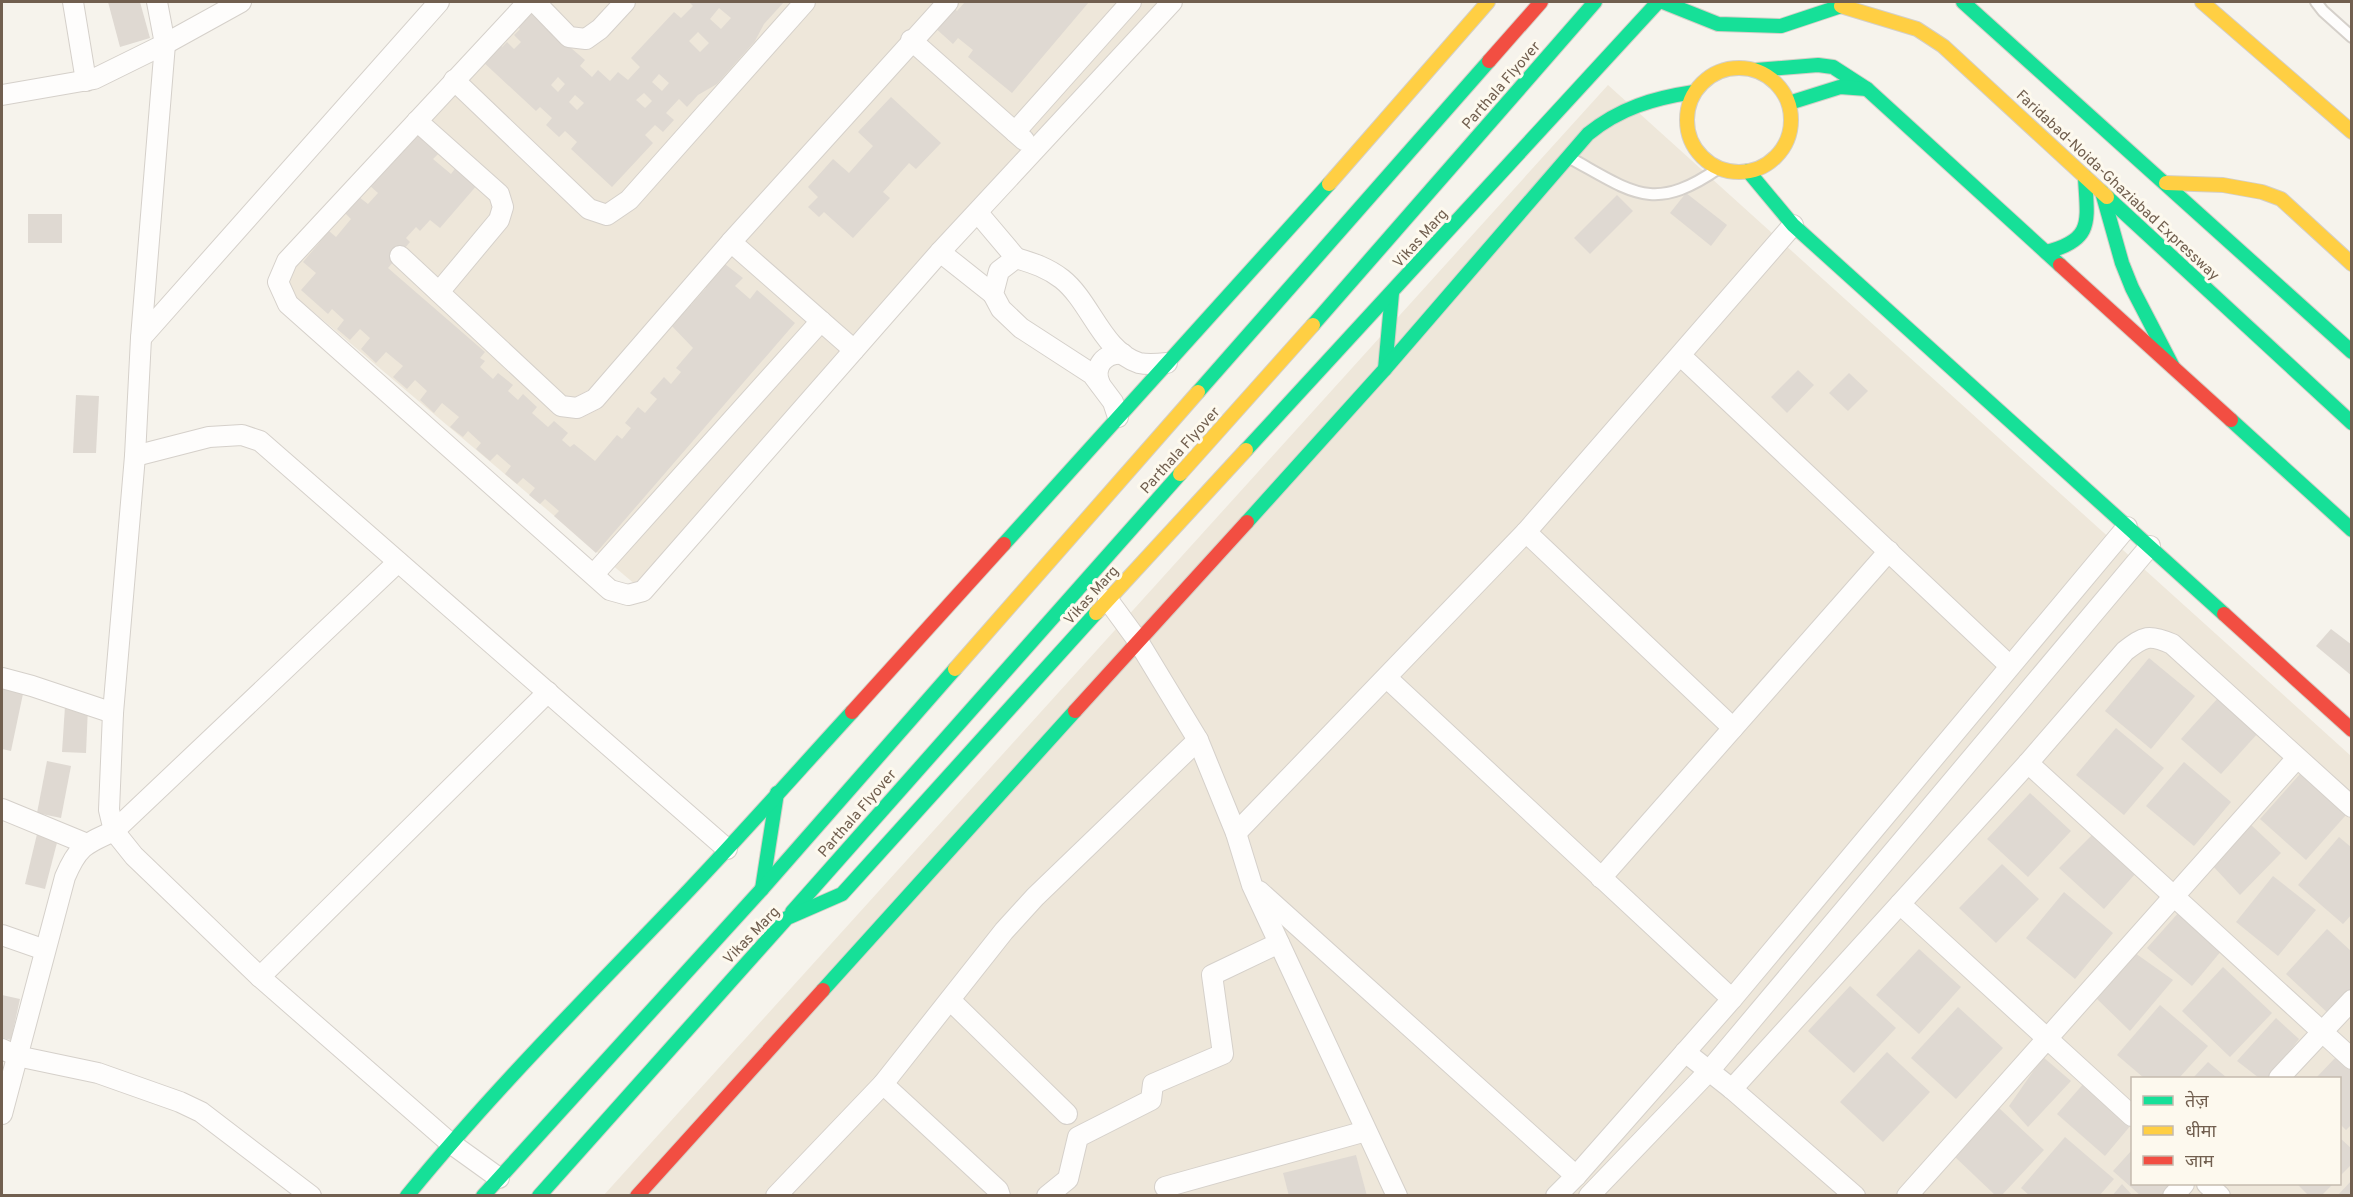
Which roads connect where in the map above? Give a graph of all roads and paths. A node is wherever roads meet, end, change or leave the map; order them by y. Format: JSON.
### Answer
{"nodes":[{"id":1,"x":73,"y":2,"type":"edge"},
{"id":2,"x":158,"y":2,"type":"edge"},
{"id":3,"x":241,"y":2,"type":"edge"},
{"id":4,"x":439,"y":2,"type":"edge"},
{"id":5,"x":528,"y":2,"type":"edge"},
{"id":6,"x":534,"y":2,"type":"edge"},
{"id":7,"x":625,"y":2,"type":"edge"},
{"id":8,"x":805,"y":2,"type":"edge"},
{"id":9,"x":948,"y":2,"type":"edge"},
{"id":10,"x":1131,"y":2,"type":"edge"},
{"id":11,"x":1172,"y":2,"type":"edge"},
{"id":12,"x":1488,"y":2,"type":"edge"},
{"id":13,"x":1541,"y":2,"type":"edge"},
{"id":14,"x":1595,"y":2,"type":"edge"},
{"id":15,"x":1661,"y":2,"type":"edge"},
{"id":16,"x":1963,"y":2,"type":"edge"},
{"id":17,"x":2202,"y":2,"type":"edge"},
{"id":18,"x":2316,"y":2,"type":"edge"},
{"id":19,"x":1844,"y":4,"type":"edge"},
{"id":20,"x":2352,"y":37,"type":"edge"},
{"id":21,"x":911,"y":40,"type":"junction"},
{"id":22,"x":165,"y":44,"type":"junction"},
{"id":23,"x":1756,"y":70,"type":"junction"},
{"id":24,"x":454,"y":80,"type":"junction"},
{"id":25,"x":86,"y":81,"type":"junction"},
{"id":26,"x":1868,"y":89,"type":"junction"},
{"id":27,"x":1694,"y":92,"type":"junction"},
{"id":28,"x":2,"y":94,"type":"edge"},
{"id":29,"x":1789,"y":103,"type":"junction"},
{"id":30,"x":417,"y":121,"type":"junction"},
{"id":31,"x":1015,"y":132,"type":"junction"},
{"id":32,"x":2352,"y":132,"type":"edge"},
{"id":33,"x":1036,"y":150,"type":"junction"},
{"id":34,"x":1568,"y":157,"type":"junction"},
{"id":35,"x":1719,"y":168,"type":"junction"},
{"id":36,"x":1748,"y":171,"type":"junction"},
{"id":37,"x":2085,"y":177,"type":"junction"},
{"id":38,"x":2166,"y":183,"type":"junction"},
{"id":39,"x":2102,"y":192,"type":"junction"},
{"id":40,"x":978,"y":213,"type":"junction"},
{"id":41,"x":1792,"y":225,"type":"junction"},
{"id":42,"x":731,"y":242,"type":"junction"},
{"id":43,"x":940,"y":252,"type":"junction"},
{"id":44,"x":2046,"y":252,"type":"junction"},
{"id":45,"x":400,"y":256,"type":"dead end"},
{"id":46,"x":1016,"y":258,"type":"junction"},
{"id":47,"x":2352,"y":264,"type":"edge"},
{"id":48,"x":439,"y":292,"type":"junction"},
{"id":49,"x":1392,"y":293,"type":"junction"},
{"id":50,"x":993,"y":294,"type":"junction"},
{"id":51,"x":821,"y":321,"type":"junction"},
{"id":52,"x":141,"y":338,"type":"junction"},
{"id":53,"x":854,"y":350,"type":"junction"},
{"id":54,"x":2352,"y":352,"type":"edge"},
{"id":55,"x":1681,"y":356,"type":"junction"},
{"id":56,"x":1130,"y":358,"type":"junction"},
{"id":57,"x":1167,"y":363,"type":"junction"},
{"id":58,"x":2173,"y":368,"type":"junction"},
{"id":59,"x":1385,"y":369,"type":"junction"},
{"id":60,"x":1105,"y":390,"type":"junction"},
{"id":61,"x":1118,"y":417,"type":"junction"},
{"id":62,"x":2352,"y":423,"type":"edge"},
{"id":63,"x":135,"y":456,"type":"junction"},
{"id":64,"x":2127,"y":527,"type":"junction"},
{"id":65,"x":2352,"y":530,"type":"edge"},
{"id":66,"x":1526,"y":532,"type":"junction"},
{"id":67,"x":2150,"y":546,"type":"junction"},
{"id":68,"x":1889,"y":551,"type":"junction"},
{"id":69,"x":398,"y":562,"type":"junction"},
{"id":70,"x":594,"y":574,"type":"junction"},
{"id":71,"x":1108,"y":600,"type":"junction"},
{"id":72,"x":1138,"y":641,"type":"junction"},
{"id":73,"x":2010,"y":666,"type":"junction"},
{"id":74,"x":2,"y":678,"type":"edge"},
{"id":75,"x":1387,"y":678,"type":"junction"},
{"id":76,"x":548,"y":693,"type":"junction"},
{"id":77,"x":113,"y":713,"type":"junction"},
{"id":78,"x":1733,"y":728,"type":"junction"},
{"id":79,"x":2352,"y":730,"type":"edge"},
{"id":80,"x":1198,"y":740,"type":"junction"},
{"id":81,"x":2298,"y":758,"type":"junction"},
{"id":82,"x":2028,"y":763,"type":"junction"},
{"id":83,"x":777,"y":793,"type":"junction"},
{"id":84,"x":2352,"y":807,"type":"edge"},
{"id":85,"x":2,"y":809,"type":"edge"},
{"id":86,"x":114,"y":831,"type":"junction"},
{"id":87,"x":1236,"y":833,"type":"junction"},
{"id":88,"x":87,"y":844,"type":"junction"},
{"id":89,"x":727,"y":849,"type":"junction"},
{"id":90,"x":1601,"y":878,"type":"junction"},
{"id":91,"x":1252,"y":885,"type":"junction"},
{"id":92,"x":762,"y":889,"type":"junction"},
{"id":93,"x":2174,"y":896,"type":"junction"},
{"id":94,"x":1900,"y":904,"type":"junction"},
{"id":95,"x":787,"y":918,"type":"junction"},
{"id":96,"x":2,"y":935,"type":"edge"},
{"id":97,"x":1279,"y":943,"type":"junction"},
{"id":98,"x":45,"y":950,"type":"junction"},
{"id":99,"x":260,"y":977,"type":"junction"},
{"id":100,"x":1732,"y":999,"type":"junction"},
{"id":101,"x":950,"y":1000,"type":"junction"},
{"id":102,"x":2352,"y":1000,"type":"edge"},
{"id":103,"x":2322,"y":1032,"type":"junction"},
{"id":104,"x":2047,"y":1038,"type":"junction"},
{"id":105,"x":9,"y":1052,"type":"edge"},
{"id":106,"x":1685,"y":1052,"type":"junction"},
{"id":107,"x":2352,"y":1059,"type":"edge"},
{"id":108,"x":1709,"y":1071,"type":"junction"},
{"id":109,"x":2280,"y":1077,"type":"edge"},
{"id":110,"x":883,"y":1084,"type":"junction"},
{"id":111,"x":1732,"y":1089,"type":"junction"},
{"id":112,"x":2,"y":1114,"type":"edge"},
{"id":113,"x":1067,"y":1114,"type":"dead end"},
{"id":114,"x":2131,"y":1114,"type":"edge"},
{"id":115,"x":1366,"y":1131,"type":"junction"},
{"id":116,"x":449,"y":1142,"type":"junction"},
{"id":117,"x":1575,"y":1176,"type":"junction"},
{"id":118,"x":499,"y":1178,"type":"junction"},
{"id":119,"x":2208,"y":1185,"type":"edge"},
{"id":120,"x":1165,"y":1187,"type":"dead end"},
{"id":121,"x":311,"y":1196,"type":"edge"},
{"id":122,"x":407,"y":1196,"type":"edge"},
{"id":123,"x":483,"y":1196,"type":"edge"},
{"id":124,"x":539,"y":1196,"type":"edge"},
{"id":125,"x":637,"y":1196,"type":"edge"},
{"id":126,"x":776,"y":1196,"type":"edge"},
{"id":127,"x":1000,"y":1196,"type":"edge"},
{"id":128,"x":1047,"y":1196,"type":"edge"},
{"id":129,"x":1397,"y":1196,"type":"edge"},
{"id":130,"x":1556,"y":1196,"type":"edge"},
{"id":131,"x":1589,"y":1196,"type":"edge"},
{"id":132,"x":1855,"y":1196,"type":"edge"},
{"id":133,"x":1907,"y":1196,"type":"edge"},
{"id":134,"x":2220,"y":1196,"type":"edge"}],
"edges":[{"from":1,"to":25,"type":"street"},
{"from":2,"to":22,"type":"street"},
{"from":3,"to":22,"type":"street"},
{"from":4,"to":52,"type":"street"},
{"from":5,"to":24,"type":"street"},
{"from":6,"to":7,"type":"street"},
{"from":8,"to":24,"type":"street"},
{"from":9,"to":21,"type":"street"},
{"from":10,"to":31,"type":"street"},
{"from":11,"to":33,"type":"street"},
{"from":12,"to":57,"type":"main road"},
{"from":13,"to":92,"type":"main road","name":"Parthala Flyover"},
{"from":14,"to":95,"type":"main road","name":"Parthala Flyover"},
{"from":15,"to":19,"type":"main road"},
{"from":15,"to":49,"type":"main road","name":"Vikas Marg"},
{"from":16,"to":38,"type":"main road","name":"Faridabad-Noida-Ghaziabad Expressway"},
{"from":17,"to":32,"type":"main road"},
{"from":18,"to":20,"type":"lane"},
{"from":19,"to":37,"type":"main road","name":"Faridabad-Noida-Ghaziabad Expressway"},
{"from":21,"to":31,"type":"street"},
{"from":21,"to":42,"type":"street"},
{"from":22,"to":25,"type":"street"},
{"from":22,"to":52,"type":"street"},
{"from":23,"to":26,"type":"main road"},
{"from":23,"to":27,"type":"main road"},
{"from":23,"to":29,"type":"main road"},
{"from":24,"to":30,"type":"street"},
{"from":25,"to":28,"type":"street"},
{"from":26,"to":29,"type":"main road"},
{"from":26,"to":44,"type":"main road"},
{"from":27,"to":34,"type":"main road"},
{"from":27,"to":35,"type":"main road"},
{"from":29,"to":36,"type":"main road"},
{"from":30,"to":48,"type":"street"},
{"from":30,"to":70,"type":"street"},
{"from":31,"to":33,"type":"street"},
{"from":33,"to":40,"type":"street"},
{"from":34,"to":35,"type":"lane"},
{"from":34,"to":59,"type":"main road"},
{"from":35,"to":36,"type":"main road"},
{"from":36,"to":41,"type":"main road"},
{"from":37,"to":39,"type":"main road","name":"Faridabad-Noida-Ghaziabad Expressway"},
{"from":37,"to":44,"type":"main road"},
{"from":38,"to":47,"type":"main road"},
{"from":38,"to":54,"type":"main road","name":"Faridabad-Noida-Ghaziabad Expressway"},
{"from":39,"to":58,"type":"main road"},
{"from":39,"to":62,"type":"main road","name":"Faridabad-Noida-Ghaziabad Expressway"},
{"from":40,"to":43,"type":"street"},
{"from":40,"to":46,"type":"street"},
{"from":41,"to":55,"type":"street"},
{"from":41,"to":64,"type":"main road"},
{"from":42,"to":48,"type":"street"},
{"from":42,"to":51,"type":"street"},
{"from":43,"to":50,"type":"street"},
{"from":43,"to":53,"type":"street"},
{"from":44,"to":58,"type":"main road"},
{"from":45,"to":48,"type":"street"},
{"from":46,"to":50,"type":"street"},
{"from":46,"to":56,"type":"street"},
{"from":49,"to":59,"type":"main road"},
{"from":49,"to":71,"type":"main road","name":"Vikas Marg"},
{"from":50,"to":60,"type":"street"},
{"from":51,"to":53,"type":"street"},
{"from":51,"to":70,"type":"street"},
{"from":52,"to":63,"type":"street"},
{"from":53,"to":70,"type":"street"},
{"from":55,"to":66,"type":"street"},
{"from":55,"to":68,"type":"street"},
{"from":56,"to":57,"type":"street"},
{"from":56,"to":60,"type":"street"},
{"from":56,"to":60,"type":"street"},
{"from":57,"to":61,"type":"main road"},
{"from":58,"to":65,"type":"main road"},
{"from":59,"to":72,"type":"main road"},
{"from":60,"to":61,"type":"street"},
{"from":61,"to":83,"type":"main road"},
{"from":63,"to":69,"type":"street"},
{"from":63,"to":77,"type":"street"},
{"from":64,"to":67,"type":"main road"},
{"from":64,"to":73,"type":"street"},
{"from":66,"to":75,"type":"street"},
{"from":66,"to":78,"type":"street"},
{"from":67,"to":79,"type":"main road"},
{"from":67,"to":108,"type":"street"},
{"from":68,"to":73,"type":"street"},
{"from":68,"to":78,"type":"street"},
{"from":69,"to":76,"type":"street"},
{"from":69,"to":86,"type":"street"},
{"from":71,"to":72,"type":"street"},
{"from":71,"to":95,"type":"main road","name":"Vikas Marg"},
{"from":72,"to":80,"type":"street"},
{"from":72,"to":125,"type":"main road"},
{"from":73,"to":100,"type":"street"},
{"from":74,"to":77,"type":"street"},
{"from":75,"to":87,"type":"street"},
{"from":75,"to":90,"type":"street"},
{"from":76,"to":89,"type":"street"},
{"from":76,"to":99,"type":"street"},
{"from":77,"to":86,"type":"street"},
{"from":78,"to":90,"type":"street"},
{"from":80,"to":87,"type":"street"},
{"from":80,"to":101,"type":"street"},
{"from":81,"to":82,"type":"street"},
{"from":81,"to":84,"type":"street"},
{"from":81,"to":93,"type":"street"},
{"from":82,"to":93,"type":"street"},
{"from":82,"to":94,"type":"street"},
{"from":83,"to":89,"type":"main road"},
{"from":83,"to":92,"type":"main road"},
{"from":85,"to":88,"type":"street"},
{"from":86,"to":88,"type":"street"},
{"from":86,"to":99,"type":"street"},
{"from":87,"to":91,"type":"street"},
{"from":88,"to":98,"type":"street"},
{"from":89,"to":116,"type":"main road"},
{"from":90,"to":100,"type":"street"},
{"from":91,"to":97,"type":"street"},
{"from":91,"to":117,"type":"street"},
{"from":92,"to":118,"type":"main road","name":"Vikas Marg"},
{"from":93,"to":103,"type":"street"},
{"from":93,"to":104,"type":"street"},
{"from":94,"to":104,"type":"street"},
{"from":94,"to":111,"type":"street"},
{"from":95,"to":124,"type":"main road","name":"Vikas Marg"},
{"from":96,"to":98,"type":"street"},
{"from":97,"to":115,"type":"street"},
{"from":97,"to":128,"type":"street"},
{"from":98,"to":105,"type":"street"},
{"from":99,"to":116,"type":"street"},
{"from":100,"to":106,"type":"street"},
{"from":101,"to":110,"type":"street"},
{"from":101,"to":113,"type":"street"},
{"from":102,"to":103,"type":"street"},
{"from":103,"to":107,"type":"street"},
{"from":103,"to":109,"type":"street"},
{"from":104,"to":114,"type":"street"},
{"from":104,"to":133,"type":"street"},
{"from":105,"to":112,"type":"street"},
{"from":105,"to":121,"type":"street"},
{"from":106,"to":108,"type":"street"},
{"from":106,"to":117,"type":"street"},
{"from":108,"to":111,"type":"street"},
{"from":108,"to":131,"type":"street"},
{"from":110,"to":126,"type":"street"},
{"from":110,"to":127,"type":"street"},
{"from":111,"to":132,"type":"street"},
{"from":115,"to":120,"type":"street"},
{"from":115,"to":129,"type":"street"},
{"from":116,"to":118,"type":"street"},
{"from":116,"to":122,"type":"main road"},
{"from":117,"to":130,"type":"street"},
{"from":118,"to":123,"type":"main road","name":"Vikas Marg"},
{"from":119,"to":134,"type":"street"}]}
